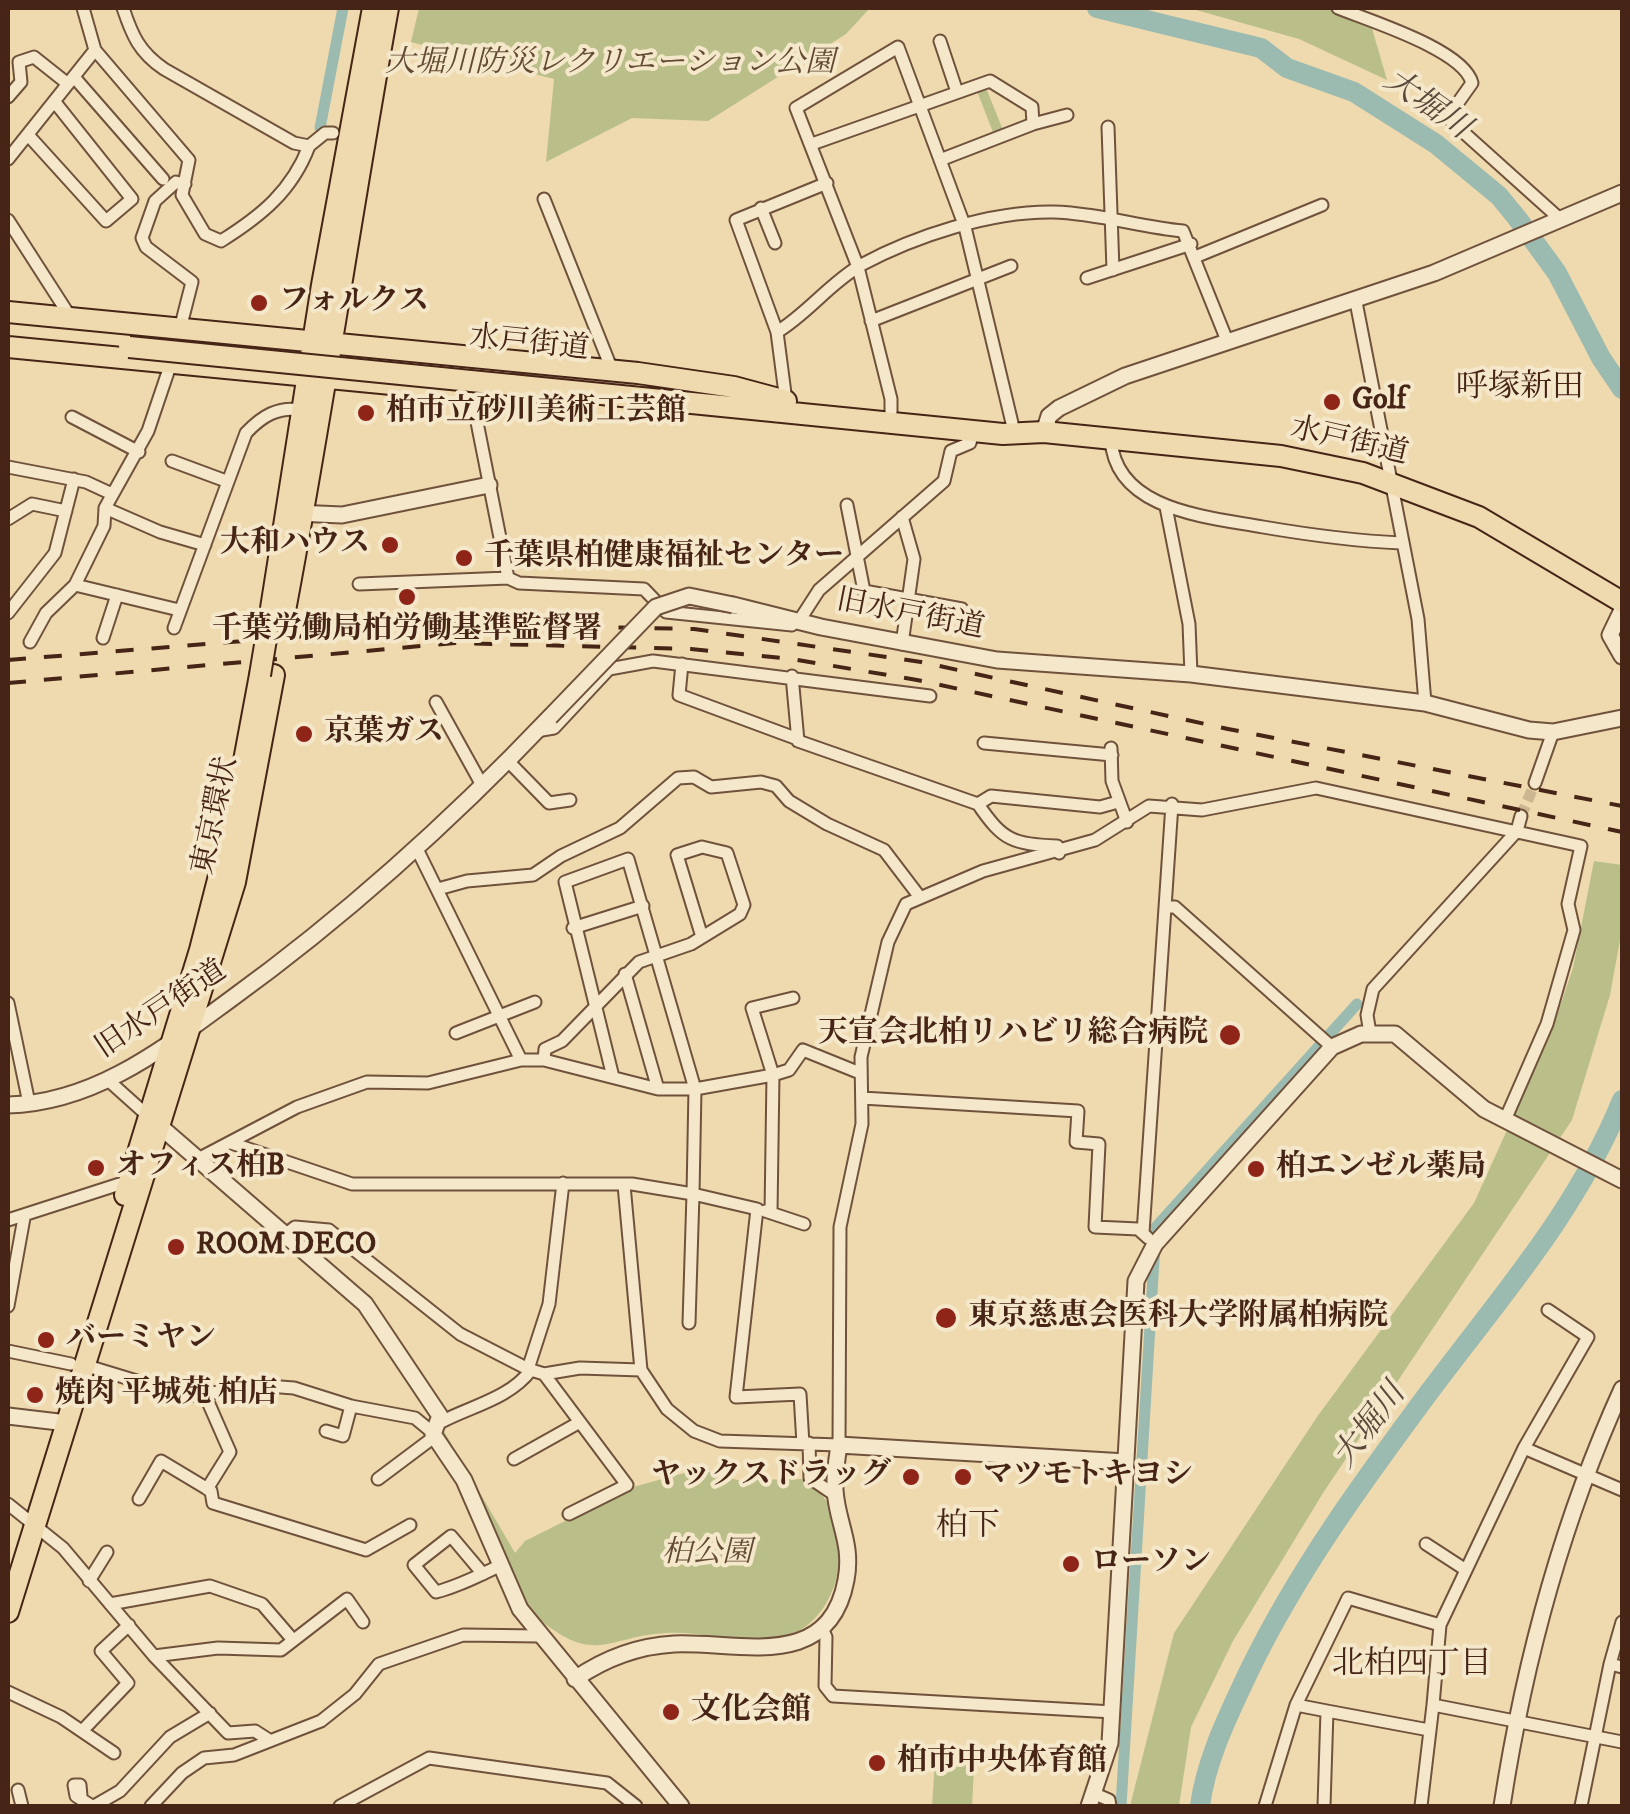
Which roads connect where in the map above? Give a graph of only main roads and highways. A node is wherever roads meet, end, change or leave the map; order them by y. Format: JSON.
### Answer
{"nodes":[{"id":1,"x":373,"y":8,"type":"edge"},
{"id":2,"x":388,"y":8,"type":"edge"},
{"id":3,"x":8,"y":312,"type":"edge"},
{"id":4,"x":8,"y":324,"type":"edge"},
{"id":5,"x":8,"y":336,"type":"edge"},
{"id":6,"x":130,"y":342,"type":"junction"},
{"id":7,"x":323,"y":343,"type":"junction"},
{"id":8,"x":8,"y":347,"type":"edge"},
{"id":9,"x":318,"y":376,"type":"junction"},
{"id":10,"x":511,"y":379,"type":"junction"},
{"id":11,"x":786,"y":401,"type":"junction"},
{"id":12,"x":822,"y":415,"type":"junction"},
{"id":13,"x":1044,"y":432,"type":"junction"},
{"id":14,"x":296,"y":513,"type":"junction"},
{"id":15,"x":1621,"y":612,"type":"edge"},
{"id":16,"x":267,"y":675,"type":"junction"},
{"id":17,"x":154,"y":1121,"type":"junction"},
{"id":18,"x":78,"y":1364,"type":"junction"},
{"id":19,"x":22,"y":1515,"type":"edge"},
{"id":20,"x":8,"y":1568,"type":"edge"},
{"id":21,"x":8,"y":1612,"type":"edge"}],
"edges":[{"from":1,"to":7,"type":"highway","name":"東京環状"},
{"from":2,"to":7,"type":"highway","name":"東京環状"},
{"from":3,"to":7,"type":"highway"},
{"from":4,"to":6,"type":"highway","name":"水戸街道"},
{"from":5,"to":6,"type":"highway","name":"水戸街道"},
{"from":6,"to":10,"type":"highway","name":"水戸街道"},
{"from":7,"to":9,"type":"highway","name":"東京環状"},
{"from":7,"to":11,"type":"highway"},
{"from":8,"to":9,"type":"highway"},
{"from":9,"to":12,"type":"highway"},
{"from":9,"to":14,"type":"highway","name":"東京環状"},
{"from":9,"to":14,"type":"highway","name":"東京環状"},
{"from":10,"to":11,"type":"highway","name":"水戸街道"},
{"from":10,"to":12,"type":"highway","name":"水戸街道"},
{"from":11,"to":13,"type":"highway","name":"水戸街道"},
{"from":12,"to":13,"type":"highway","name":"水戸街道"},
{"from":13,"to":15,"type":"highway","name":"水戸街道"},
{"from":14,"to":16,"type":"highway","name":"東京環状","bridge":true},
{"from":16,"to":17,"type":"highway","name":"東京環状"},
{"from":16,"to":17,"type":"highway","name":"東京環状"},
{"from":17,"to":18,"type":"highway","name":"東京環状"},
{"from":17,"to":18,"type":"highway","name":"東京環状"},
{"from":18,"to":19,"type":"highway","name":"東京環状"},
{"from":19,"to":20,"type":"highway","name":"東京環状"},
{"from":19,"to":21,"type":"highway","name":"東京環状"}]}
